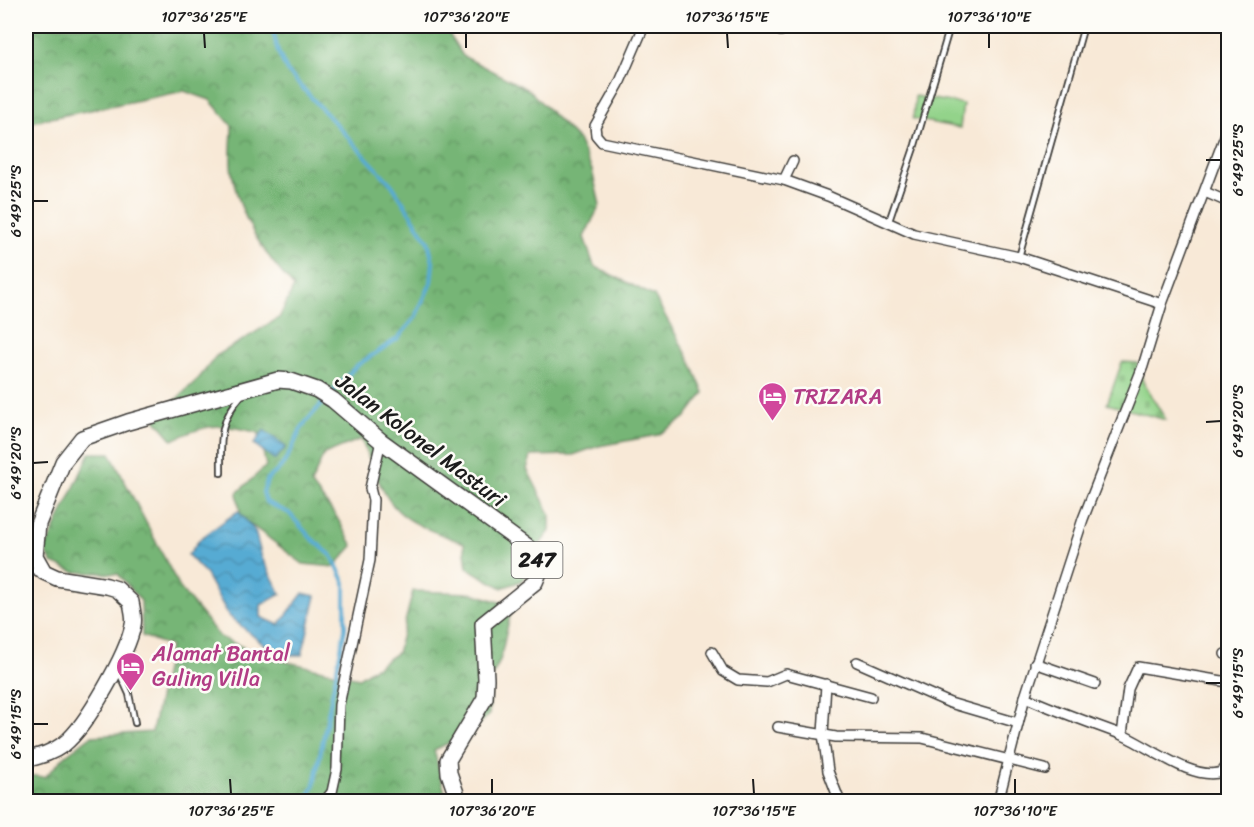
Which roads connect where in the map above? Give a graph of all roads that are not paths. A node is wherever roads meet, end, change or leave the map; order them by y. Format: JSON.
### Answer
{"nodes":[{"id":1,"x":644,"y":26,"type":"edge"},
{"id":2,"x":1084,"y":26,"type":"edge"},
{"id":3,"x":948,"y":33,"type":"dead end"},
{"id":4,"x":1228,"y":128,"type":"edge"},
{"id":5,"x":793,"y":161,"type":"dead end"},
{"id":6,"x":784,"y":180,"type":"junction"},
{"id":7,"x":1205,"y":192,"type":"junction"},
{"id":8,"x":1228,"y":202,"type":"edge"},
{"id":9,"x":889,"y":221,"type":"junction"},
{"id":10,"x":1019,"y":257,"type":"junction"},
{"id":11,"x":1162,"y":303,"type":"junction"},
{"id":12,"x":247,"y":389,"type":"junction"},
{"id":13,"x":381,"y":441,"type":"junction"},
{"id":14,"x":221,"y":473,"type":"dead end"},
{"id":15,"x":26,"y":566,"type":"edge"},
{"id":16,"x":44,"y":572,"type":"junction"},
{"id":17,"x":712,"y":652,"type":"dead end"},
{"id":18,"x":857,"y":662,"type":"dead end"},
{"id":19,"x":1035,"y":663,"type":"junction"},
{"id":20,"x":116,"y":668,"type":"junction"},
{"id":21,"x":1228,"y":682,"type":"edge"},
{"id":22,"x":826,"y":684,"type":"junction"},
{"id":23,"x":1095,"y":684,"type":"dead end"},
{"id":24,"x":871,"y":697,"type":"dead end"},
{"id":25,"x":1025,"y":698,"type":"junction"},
{"id":26,"x":135,"y":723,"type":"dead end"},
{"id":27,"x":1018,"y":723,"type":"junction"},
{"id":28,"x":778,"y":727,"type":"dead end"},
{"id":29,"x":823,"y":734,"type":"junction"},
{"id":30,"x":1122,"y":735,"type":"junction"},
{"id":31,"x":26,"y":759,"type":"edge"},
{"id":32,"x":1010,"y":761,"type":"junction"},
{"id":33,"x":1228,"y":764,"type":"edge"},
{"id":34,"x":1045,"y":769,"type":"dead end"},
{"id":35,"x":324,"y":801,"type":"edge"},
{"id":36,"x":459,"y":801,"type":"edge"},
{"id":37,"x":840,"y":801,"type":"edge"},
{"id":38,"x":998,"y":801,"type":"edge"}],
"edges":[{"from":1,"to":6,"type":"street"},
{"from":2,"to":10,"type":"lane"},
{"from":3,"to":9,"type":"lane"},
{"from":4,"to":7,"type":"street"},
{"from":5,"to":6,"type":"street"},
{"from":6,"to":9,"type":"street"},
{"from":7,"to":8,"type":"street"},
{"from":7,"to":11,"type":"street"},
{"from":9,"to":10,"type":"street"},
{"from":10,"to":11,"type":"street"},
{"from":11,"to":19,"type":"street"},
{"from":12,"to":13,"type":"main road","name":"Jalan Kolonel Masturi","number":"247"},
{"from":12,"to":14,"type":"lane"},
{"from":12,"to":16,"type":"main road","name":"Jalan Kolonel Masturi","number":"247"},
{"from":13,"to":35,"type":"street"},
{"from":13,"to":36,"type":"main road","name":"Jalan Kolonel Masturi","number":"247"},
{"from":15,"to":16,"type":"lane"},
{"from":16,"to":20,"type":"main road"},
{"from":17,"to":22,"type":"street"},
{"from":18,"to":27,"type":"street"},
{"from":19,"to":23,"type":"street"},
{"from":19,"to":25,"type":"street"},
{"from":20,"to":26,"type":"lane"},
{"from":20,"to":31,"type":"main road"},
{"from":21,"to":30,"type":"street"},
{"from":22,"to":24,"type":"street"},
{"from":22,"to":29,"type":"street"},
{"from":25,"to":27,"type":"street"},
{"from":25,"to":30,"type":"street"},
{"from":27,"to":32,"type":"street"},
{"from":28,"to":29,"type":"street"},
{"from":29,"to":32,"type":"street"},
{"from":29,"to":37,"type":"street"},
{"from":30,"to":33,"type":"street"},
{"from":32,"to":34,"type":"street"},
{"from":32,"to":38,"type":"street"}]}
